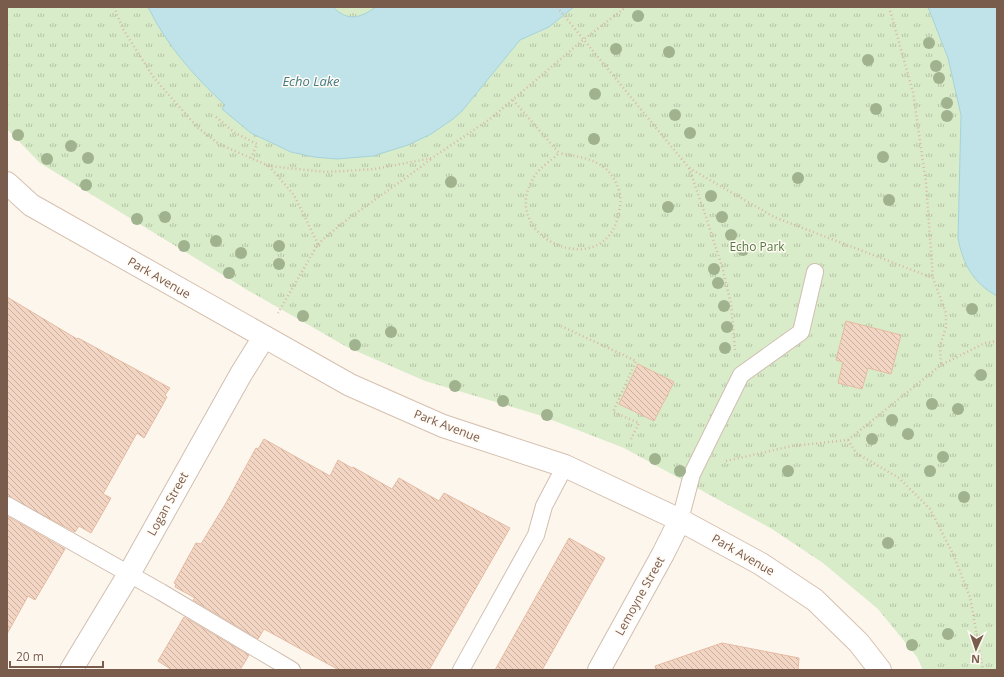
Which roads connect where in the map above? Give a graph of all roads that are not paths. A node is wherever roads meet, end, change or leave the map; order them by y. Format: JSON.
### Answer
{"nodes":[{"id":1,"x":7,"y":183,"type":"edge"},
{"id":2,"x":815,"y":272,"type":"dead end"},
{"id":3,"x":264,"y":337,"type":"junction"},
{"id":4,"x":565,"y":466,"type":"junction"},
{"id":5,"x":7,"y":505,"type":"edge"},
{"id":6,"x":680,"y":520,"type":"junction"},
{"id":7,"x":129,"y":574,"type":"junction"},
{"id":8,"x":71,"y":670,"type":"edge"},
{"id":9,"x":292,"y":670,"type":"edge"},
{"id":10,"x":461,"y":670,"type":"edge"},
{"id":11,"x":599,"y":670,"type":"edge"},
{"id":12,"x":880,"y":670,"type":"edge"}],
"edges":[{"from":1,"to":3,"type":"street","name":"Park Avenue"},
{"from":2,"to":6,"type":"lane"},
{"from":3,"to":4,"type":"street","name":"Park Avenue"},
{"from":3,"to":7,"type":"street","name":"Logan Street"},
{"from":4,"to":6,"type":"street","name":"Park Avenue"},
{"from":4,"to":10,"type":"lane"},
{"from":5,"to":7,"type":"lane"},
{"from":6,"to":11,"type":"street","name":"Lemoyne Street"},
{"from":6,"to":12,"type":"street","name":"Park Avenue"},
{"from":7,"to":8,"type":"street","name":"Logan Street"},
{"from":7,"to":9,"type":"lane"}]}
